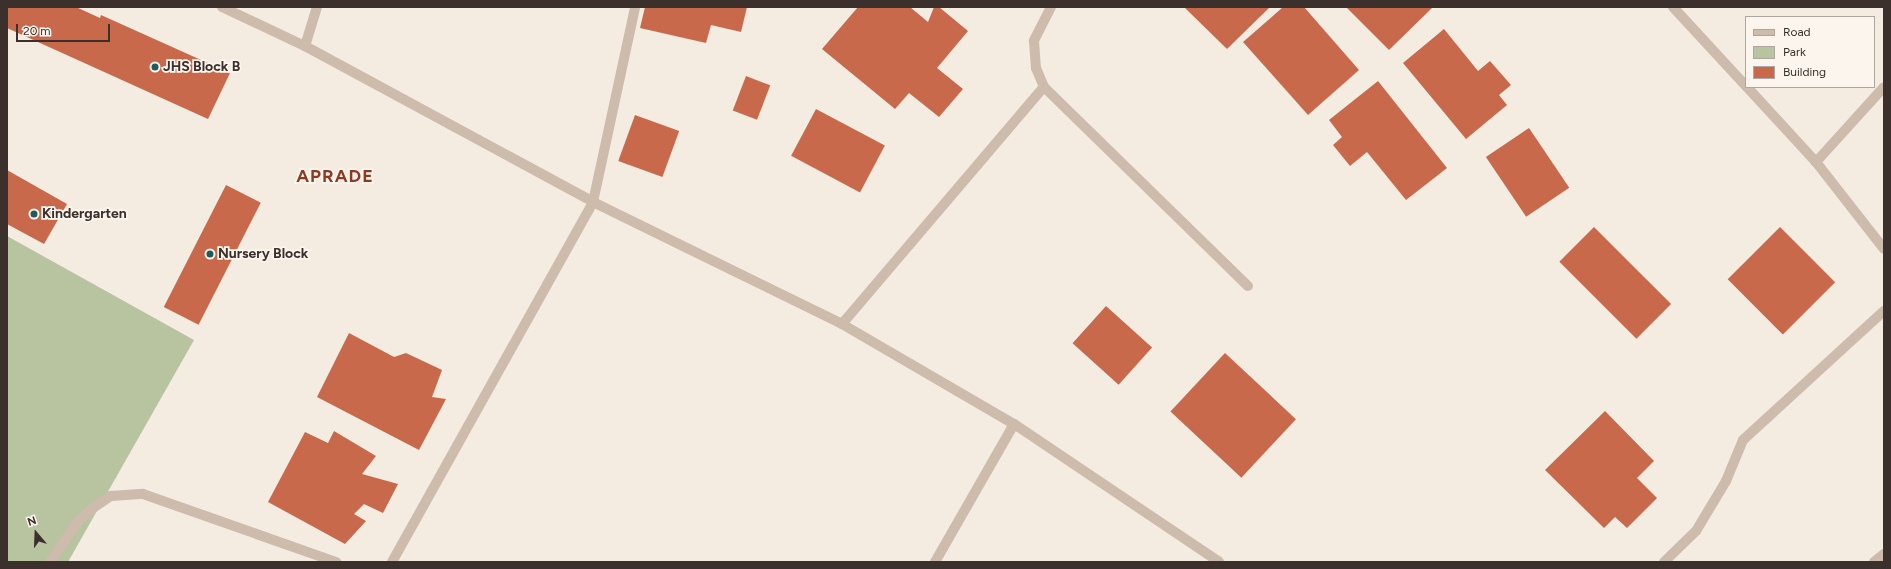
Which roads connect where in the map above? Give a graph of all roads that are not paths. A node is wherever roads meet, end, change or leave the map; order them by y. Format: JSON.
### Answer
{"nodes":[{"id":1,"x":222,"y":7,"type":"edge"},
{"id":2,"x":317,"y":7,"type":"edge"},
{"id":3,"x":636,"y":7,"type":"edge"},
{"id":4,"x":1051,"y":7,"type":"edge"},
{"id":5,"x":1672,"y":7,"type":"edge"},
{"id":6,"x":304,"y":46,"type":"junction"},
{"id":7,"x":1745,"y":86,"type":"edge"},
{"id":8,"x":1044,"y":87,"type":"junction"},
{"id":9,"x":1884,"y":87,"type":"edge"},
{"id":10,"x":1747,"y":88,"type":"edge"},
{"id":11,"x":1816,"y":162,"type":"junction"},
{"id":12,"x":593,"y":202,"type":"junction"},
{"id":13,"x":1884,"y":249,"type":"edge"},
{"id":14,"x":1248,"y":286,"type":"dead end"},
{"id":15,"x":1884,"y":311,"type":"edge"},
{"id":16,"x":842,"y":324,"type":"junction"},
{"id":17,"x":1014,"y":424,"type":"junction"},
{"id":18,"x":1884,"y":554,"type":"edge"},
{"id":19,"x":50,"y":562,"type":"edge"},
{"id":20,"x":336,"y":562,"type":"edge"},
{"id":21,"x":392,"y":562,"type":"edge"},
{"id":22,"x":935,"y":562,"type":"edge"},
{"id":23,"x":1219,"y":562,"type":"edge"},
{"id":24,"x":1664,"y":562,"type":"edge"},
{"id":25,"x":1874,"y":562,"type":"edge"}],
"edges":[{"from":1,"to":6,"type":"street"},
{"from":2,"to":6,"type":"street"},
{"from":3,"to":12,"type":"street"},
{"from":4,"to":8,"type":"street"},
{"from":5,"to":7,"type":"street"},
{"from":6,"to":12,"type":"street"},
{"from":8,"to":14,"type":"street"},
{"from":8,"to":16,"type":"street"},
{"from":9,"to":11,"type":"street"},
{"from":10,"to":11,"type":"street"},
{"from":11,"to":13,"type":"street"},
{"from":12,"to":16,"type":"street"},
{"from":12,"to":21,"type":"street"},
{"from":15,"to":24,"type":"street"},
{"from":16,"to":17,"type":"street"},
{"from":17,"to":22,"type":"street"},
{"from":17,"to":23,"type":"street"},
{"from":18,"to":25,"type":"street"},
{"from":19,"to":20,"type":"street"}]}
